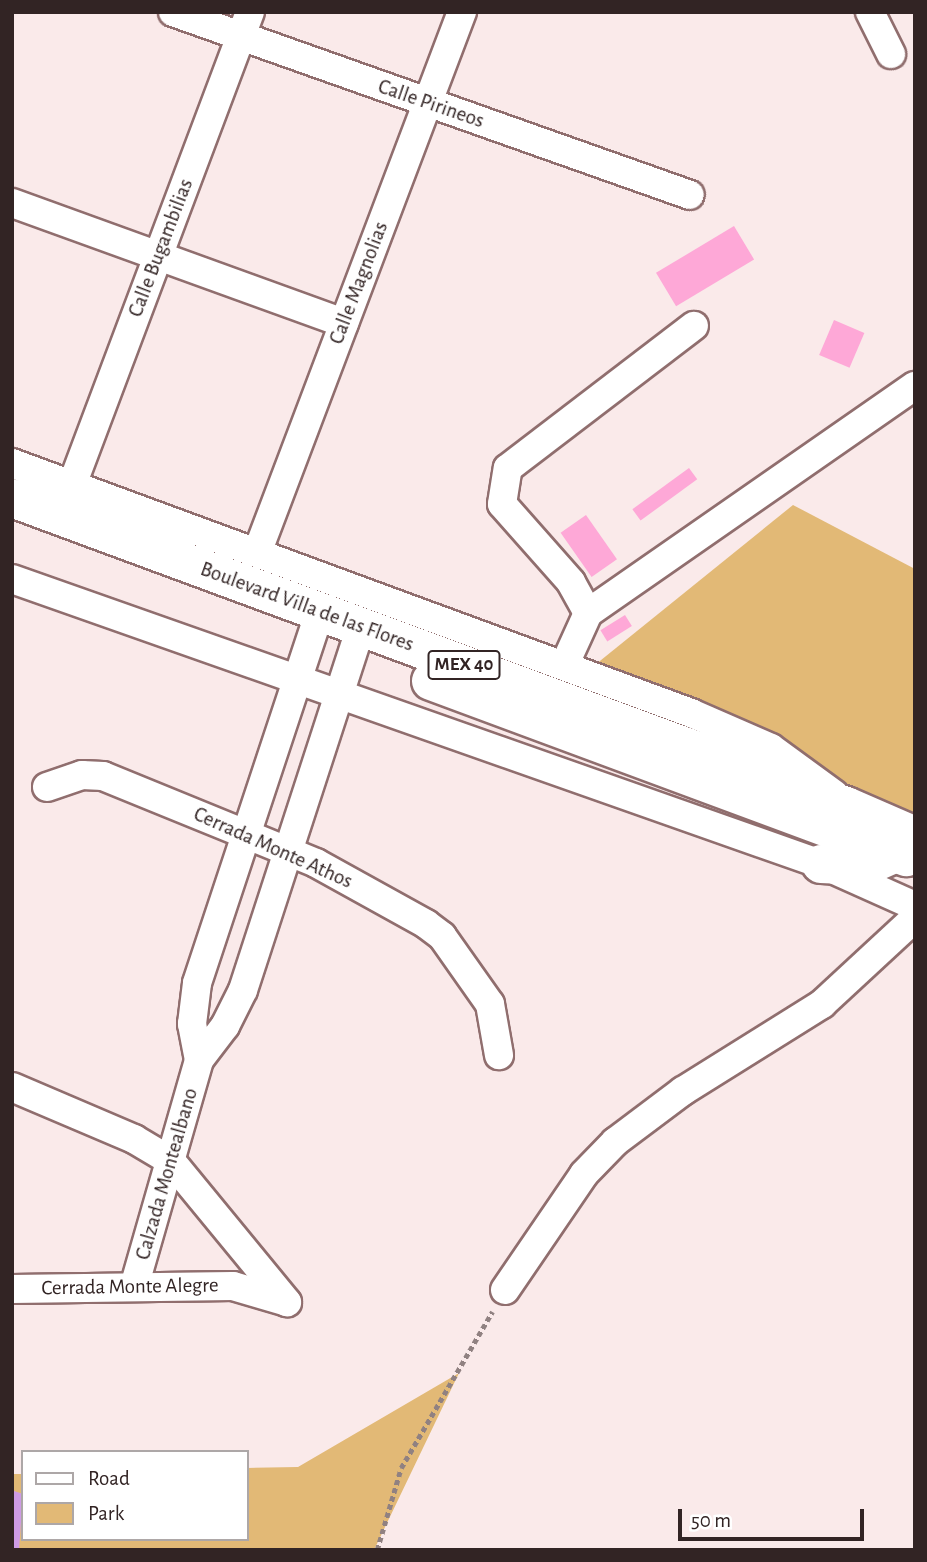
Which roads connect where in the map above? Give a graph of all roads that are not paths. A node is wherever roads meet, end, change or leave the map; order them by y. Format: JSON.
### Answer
{"nodes":[{"id":1,"x":173,"y":12,"type":"edge"},
{"id":2,"x":461,"y":12,"type":"edge"},
{"id":3,"x":870,"y":12,"type":"edge"},
{"id":4,"x":245,"y":24,"type":"edge"},
{"id":5,"x":891,"y":54,"type":"dead end"},
{"id":6,"x":427,"y":102,"type":"junction"},
{"id":7,"x":690,"y":195,"type":"dead end"},
{"id":8,"x":12,"y":203,"type":"edge"},
{"id":9,"x":158,"y":256,"type":"junction"},
{"id":10,"x":344,"y":323,"type":"junction"},
{"id":11,"x":694,"y":326,"type":"dead end"},
{"id":12,"x":915,"y":386,"type":"edge"},
{"id":13,"x":12,"y":463,"type":"edge"},
{"id":14,"x":72,"y":485,"type":"junction"},
{"id":15,"x":12,"y":498,"type":"edge"},
{"id":16,"x":12,"y":525,"type":"edge"},
{"id":17,"x":257,"y":553,"type":"junction"},
{"id":18,"x":12,"y":579,"type":"edge"},
{"id":19,"x":587,"y":613,"type":"junction"},
{"id":20,"x":316,"y":624,"type":"junction"},
{"id":21,"x":356,"y":639,"type":"junction"},
{"id":22,"x":564,"y":666,"type":"junction"},
{"id":23,"x":296,"y":681,"type":"junction"},
{"id":24,"x":337,"y":695,"type":"junction"},
{"id":25,"x":47,"y":787,"type":"dead end"},
{"id":26,"x":846,"y":806,"type":"junction"},
{"id":27,"x":245,"y":834,"type":"junction"},
{"id":28,"x":908,"y":850,"type":"edge"},
{"id":29,"x":287,"y":851,"type":"junction"},
{"id":30,"x":821,"y":864,"type":"junction"},
{"id":31,"x":915,"y":906,"type":"edge"},
{"id":32,"x":915,"y":918,"type":"edge"},
{"id":33,"x":499,"y":1055,"type":"dead end"},
{"id":34,"x":199,"y":1060,"type":"junction"},
{"id":35,"x":12,"y":1087,"type":"edge"},
{"id":36,"x":170,"y":1161,"type":"junction"},
{"id":37,"x":135,"y":1287,"type":"junction"},
{"id":38,"x":12,"y":1289,"type":"edge"},
{"id":39,"x":505,"y":1290,"type":"road end"}],
"edges":[{"from":1,"to":4,"type":"street","name":"Calle Pirineos"},
{"from":2,"to":6,"type":"street","name":"Calle Magnolias"},
{"from":3,"to":5,"type":"street"},
{"from":4,"to":6,"type":"street","name":"Calle Pirineos"},
{"from":4,"to":9,"type":"street","name":"Calle Bugambilias"},
{"from":6,"to":7,"type":"street","name":"Calle Pirineos"},
{"from":6,"to":10,"type":"street","name":"Calle Magnolias"},
{"from":8,"to":9,"type":"street"},
{"from":9,"to":10,"type":"street"},
{"from":9,"to":14,"type":"street","name":"Calle Bugambilias"},
{"from":10,"to":17,"type":"street","name":"Calle Magnolias"},
{"from":11,"to":19,"type":"street"},
{"from":12,"to":19,"type":"street"},
{"from":13,"to":14,"type":"street"},
{"from":14,"to":17,"type":"street"},
{"from":15,"to":20,"type":"highway","name":"Boulevard Villa de las Flores","number":"MEX 40"},
{"from":16,"to":20,"type":"highway","name":"Boulevard Villa de las Flores","number":"MEX 40"},
{"from":17,"to":22,"type":"street"},
{"from":18,"to":23,"type":"street"},
{"from":19,"to":22,"type":"street"},
{"from":20,"to":21,"type":"highway","name":"Boulevard Villa de las Flores","number":"MEX 40"},
{"from":20,"to":23,"type":"street","name":"Calzada Montealbano"},
{"from":21,"to":24,"type":"street","name":"Calzada Montealbano"},
{"from":21,"to":26,"type":"highway","name":"Boulevard Villa de las Flores","number":"MEX 40"},
{"from":21,"to":28,"type":"highway","name":"Boulevard Villa de las Flores","number":"MEX 40"},
{"from":22,"to":26,"type":"street"},
{"from":23,"to":24,"type":"street"},
{"from":23,"to":27,"type":"street","name":"Calzada Montealbano"},
{"from":24,"to":29,"type":"street","name":"Calzada Montealbano"},
{"from":24,"to":30,"type":"street"},
{"from":25,"to":27,"type":"street","name":"Cerrada Monte Athos"},
{"from":26,"to":28,"type":"highway","name":"Boulevard Villa de las Flores","number":"MEX 40"},
{"from":27,"to":29,"type":"street","name":"Cerrada Monte Athos"},
{"from":27,"to":34,"type":"street","name":"Calzada Montealbano"},
{"from":28,"to":30,"type":"highway"},
{"from":29,"to":33,"type":"street","name":"Cerrada Monte Athos"},
{"from":29,"to":34,"type":"street","name":"Calzada Montealbano"},
{"from":30,"to":31,"type":"street"},
{"from":32,"to":39,"type":"street"},
{"from":34,"to":36,"type":"street","name":"Calzada Montealbano"},
{"from":35,"to":36,"type":"street"},
{"from":36,"to":37,"type":"street","name":"Calzada Montealbano"},
{"from":36,"to":37,"type":"street","name":"Cerrada Monte Alegre"},
{"from":37,"to":38,"type":"street","name":"Cerrada Monte Alegre"}]}
